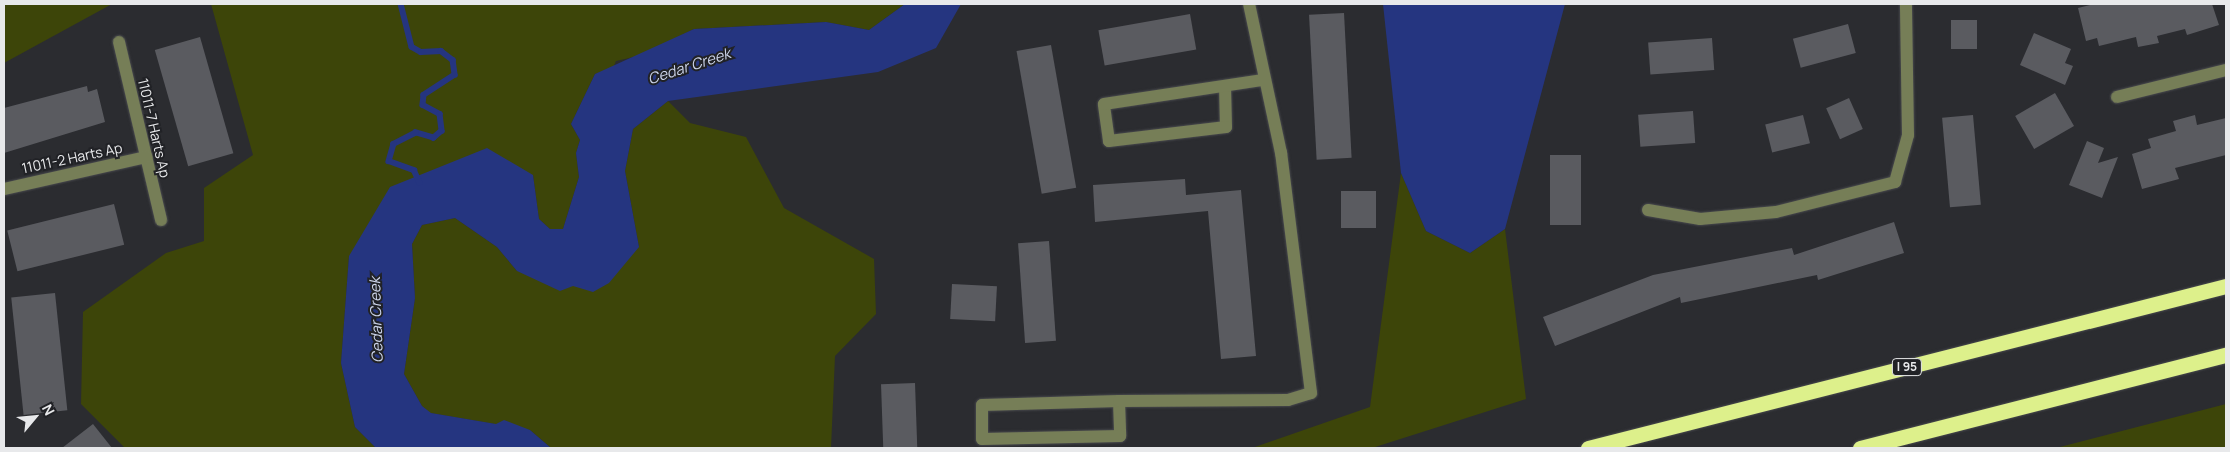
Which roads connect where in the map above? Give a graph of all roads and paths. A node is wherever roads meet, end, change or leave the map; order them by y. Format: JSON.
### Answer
{"nodes":[{"id":1,"x":1248,"y":4,"type":"edge"},
{"id":2,"x":1906,"y":4,"type":"edge"},
{"id":3,"x":119,"y":42,"type":"dead end"},
{"id":4,"x":2226,"y":70,"type":"edge"},
{"id":5,"x":1264,"y":80,"type":"junction"},
{"id":6,"x":1225,"y":86,"type":"junction"},
{"id":7,"x":2117,"y":97,"type":"dead end"},
{"id":8,"x":146,"y":157,"type":"junction"},
{"id":9,"x":4,"y":189,"type":"edge"},
{"id":10,"x":1648,"y":210,"type":"dead end"},
{"id":11,"x":161,"y":220,"type":"dead end"},
{"id":12,"x":2226,"y":286,"type":"edge"},
{"id":13,"x":2226,"y":355,"type":"edge"},
{"id":14,"x":1118,"y":401,"type":"junction"},
{"id":15,"x":1588,"y":448,"type":"edge"},
{"id":16,"x":1860,"y":448,"type":"edge"}],
"edges":[{"from":1,"to":5,"type":"street"},
{"from":2,"to":10,"type":"street"},
{"from":3,"to":8,"type":"street","name":"11011-7 Harts Ap"},
{"from":4,"to":7,"type":"street"},
{"from":5,"to":6,"type":"street"},
{"from":5,"to":14,"type":"street"},
{"from":6,"to":6,"type":"street"},
{"from":8,"to":9,"type":"street","name":"11011-2 Harts Ap"},
{"from":8,"to":11,"type":"street","name":"11011-7 Harts Ap"},
{"from":12,"to":15,"type":"highway","number":"I 95"},
{"from":13,"to":16,"type":"highway"},
{"from":14,"to":14,"type":"street"}]}
